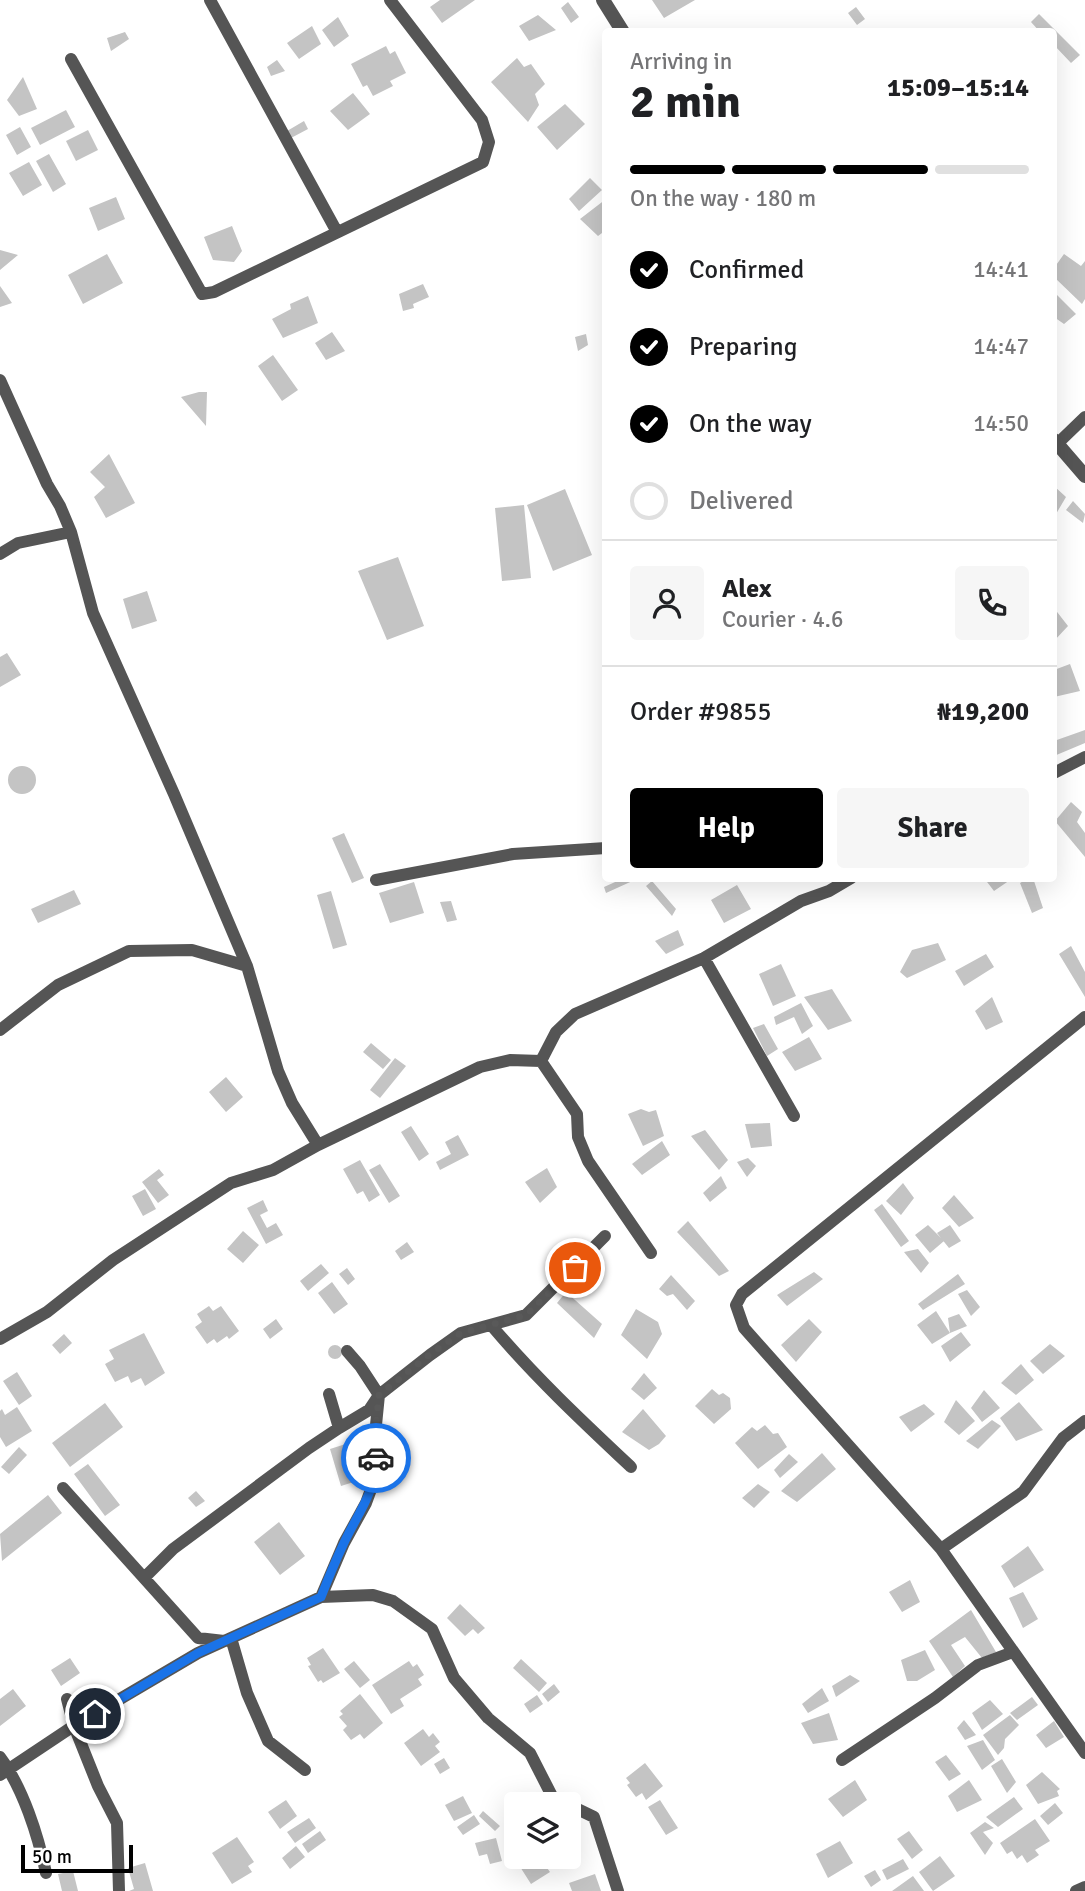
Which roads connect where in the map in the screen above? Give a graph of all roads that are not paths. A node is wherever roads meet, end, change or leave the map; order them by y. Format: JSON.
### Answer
{"nodes":[{"id":1,"x":210,"y":0,"type":"edge"},
{"id":2,"x":390,"y":0,"type":"edge"},
{"id":3,"x":603,"y":0,"type":"edge"},
{"id":4,"x":620,"y":28,"type":"edge"},
{"id":5,"x":71,"y":59,"type":"dead end"},
{"id":6,"x":337,"y":232,"type":"junction"},
{"id":7,"x":0,"y":380,"type":"edge"},
{"id":8,"x":1085,"y":417,"type":"edge"},
{"id":9,"x":1057,"y":441,"type":"edge"},
{"id":10,"x":1057,"y":445,"type":"edge"},
{"id":11,"x":1085,"y":476,"type":"edge"},
{"id":12,"x":71,"y":532,"type":"junction"},
{"id":13,"x":0,"y":554,"type":"edge"},
{"id":14,"x":1085,"y":757,"type":"edge"},
{"id":15,"x":1057,"y":771,"type":"edge"},
{"id":16,"x":602,"y":848,"type":"edge"},
{"id":17,"x":376,"y":880,"type":"dead end"},
{"id":18,"x":845,"y":882,"type":"edge"},
{"id":19,"x":704,"y":958,"type":"junction"},
{"id":20,"x":247,"y":966,"type":"junction"},
{"id":21,"x":1085,"y":1017,"type":"edge"},
{"id":22,"x":0,"y":1030,"type":"edge"},
{"id":23,"x":541,"y":1061,"type":"junction"},
{"id":24,"x":794,"y":1116,"type":"dead end"},
{"id":25,"x":318,"y":1145,"type":"junction"},
{"id":26,"x":605,"y":1236,"type":"dead end"},
{"id":27,"x":651,"y":1253,"type":"dead end"},
{"id":28,"x":491,"y":1325,"type":"junction"},
{"id":29,"x":0,"y":1339,"type":"edge"},
{"id":30,"x":346,"y":1351,"type":"dead end"},
{"id":31,"x":329,"y":1394,"type":"dead end"},
{"id":32,"x":379,"y":1395,"type":"junction"},
{"id":33,"x":1085,"y":1422,"type":"edge"},
{"id":34,"x":339,"y":1429,"type":"junction"},
{"id":35,"x":631,"y":1467,"type":"dead end"},
{"id":36,"x":63,"y":1488,"type":"dead end"},
{"id":37,"x":941,"y":1549,"type":"junction"},
{"id":38,"x":144,"y":1578,"type":"junction"},
{"id":39,"x":321,"y":1597,"type":"junction"},
{"id":40,"x":228,"y":1640,"type":"junction"},
{"id":41,"x":1013,"y":1652,"type":"junction"},
{"id":42,"x":67,"y":1699,"type":"dead end"},
{"id":43,"x":74,"y":1726,"type":"junction"},
{"id":44,"x":1085,"y":1753,"type":"edge"},
{"id":45,"x":0,"y":1757,"type":"edge"},
{"id":46,"x":842,"y":1760,"type":"dead end"},
{"id":47,"x":304,"y":1770,"type":"dead end"},
{"id":48,"x":5,"y":1772,"type":"edge"},
{"id":49,"x":550,"y":1792,"type":"edge"},
{"id":50,"x":581,"y":1811,"type":"edge"},
{"id":51,"x":46,"y":1873,"type":"dead end"},
{"id":52,"x":1085,"y":1887,"type":"edge"},
{"id":53,"x":120,"y":1891,"type":"edge"},
{"id":54,"x":618,"y":1891,"type":"edge"},
{"id":55,"x":1076,"y":1891,"type":"edge"}],
"edges":[{"from":1,"to":6,"type":"street"},
{"from":2,"to":6,"type":"street"},
{"from":3,"to":4,"type":"street"},
{"from":5,"to":6,"type":"street"},
{"from":7,"to":12,"type":"street"},
{"from":8,"to":9,"type":"street"},
{"from":10,"to":11,"type":"street"},
{"from":12,"to":13,"type":"street"},
{"from":12,"to":20,"type":"street"},
{"from":14,"to":15,"type":"street"},
{"from":16,"to":17,"type":"street"},
{"from":18,"to":19,"type":"street"},
{"from":19,"to":23,"type":"street"},
{"from":19,"to":24,"type":"street"},
{"from":20,"to":22,"type":"street"},
{"from":20,"to":25,"type":"street"},
{"from":21,"to":37,"type":"street"},
{"from":23,"to":25,"type":"street"},
{"from":23,"to":27,"type":"street"},
{"from":25,"to":29,"type":"street"},
{"from":26,"to":28,"type":"street"},
{"from":28,"to":32,"type":"street"},
{"from":28,"to":35,"type":"street"},
{"from":30,"to":32,"type":"street"},
{"from":31,"to":34,"type":"street"},
{"from":32,"to":34,"type":"street"},
{"from":32,"to":39,"type":"street"},
{"from":33,"to":37,"type":"street"},
{"from":34,"to":38,"type":"street"},
{"from":36,"to":38,"type":"street"},
{"from":37,"to":41,"type":"street"},
{"from":38,"to":40,"type":"street"},
{"from":39,"to":40,"type":"street"},
{"from":39,"to":49,"type":"street"},
{"from":40,"to":43,"type":"street"},
{"from":40,"to":47,"type":"street"},
{"from":41,"to":44,"type":"street"},
{"from":41,"to":46,"type":"street"},
{"from":42,"to":43,"type":"street"},
{"from":43,"to":48,"type":"street"},
{"from":43,"to":53,"type":"street"},
{"from":45,"to":48,"type":"street"},
{"from":48,"to":51,"type":"street"},
{"from":50,"to":54,"type":"street"},
{"from":52,"to":55,"type":"street"}]}
